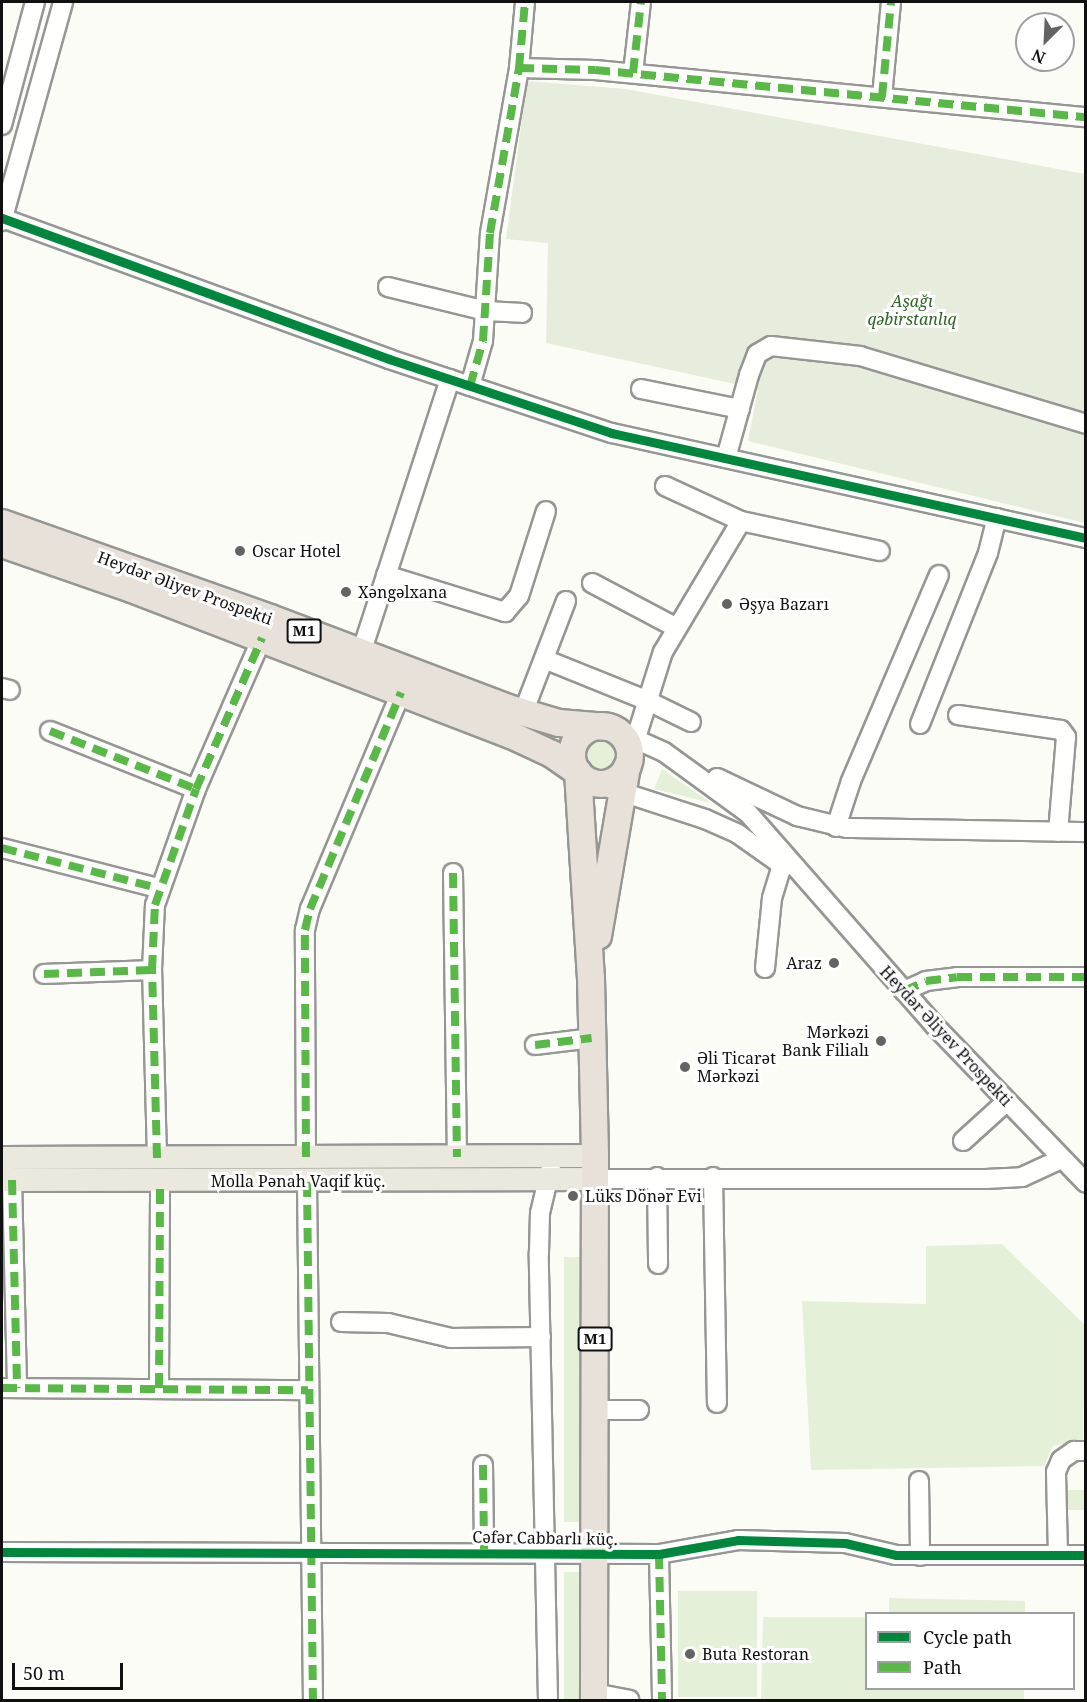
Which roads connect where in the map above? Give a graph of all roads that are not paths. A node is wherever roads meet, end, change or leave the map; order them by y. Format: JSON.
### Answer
{"nodes":[{"id":1,"x":35,"y":2,"type":"edge"},
{"id":2,"x":63,"y":2,"type":"edge"},
{"id":3,"x":525,"y":2,"type":"edge"},
{"id":4,"x":641,"y":2,"type":"edge"},
{"id":5,"x":891,"y":2,"type":"edge"},
{"id":6,"x":519,"y":68,"type":"junction"},
{"id":7,"x":633,"y":73,"type":"junction"},
{"id":8,"x":882,"y":97,"type":"junction"},
{"id":9,"x":1086,"y":117,"type":"edge"},
{"id":10,"x":2,"y":125,"type":"edge"},
{"id":11,"x":2,"y":219,"type":"edge"},
{"id":12,"x":388,"y":287,"type":"dead end"},
{"id":13,"x":486,"y":311,"type":"junction"},
{"id":14,"x":522,"y":313,"type":"dead end"},
{"id":15,"x":450,"y":379,"type":"junction"},
{"id":16,"x":470,"y":386,"type":"junction"},
{"id":17,"x":641,"y":389,"type":"dead end"},
{"id":18,"x":740,"y":409,"type":"junction"},
{"id":19,"x":1086,"y":424,"type":"edge"},
{"id":20,"x":726,"y":458,"type":"junction"},
{"id":21,"x":665,"y":486,"type":"dead end"},
{"id":22,"x":546,"y":511,"type":"dead end"},
{"id":23,"x":997,"y":518,"type":"junction"},
{"id":24,"x":741,"y":521,"type":"junction"},
{"id":25,"x":2,"y":523,"type":"edge"},
{"id":26,"x":1086,"y":538,"type":"edge"},
{"id":27,"x":2,"y":544,"type":"edge"},
{"id":28,"x":880,"y":551,"type":"dead end"},
{"id":29,"x":386,"y":575,"type":"junction"},
{"id":30,"x":939,"y":575,"type":"dead end"},
{"id":31,"x":592,"y":583,"type":"dead end"},
{"id":32,"x":566,"y":602,"type":"dead end"},
{"id":33,"x":675,"y":627,"type":"junction"},
{"id":34,"x":262,"y":638,"type":"junction"},
{"id":35,"x":361,"y":653,"type":"junction"},
{"id":36,"x":544,"y":659,"type":"junction"},
{"id":37,"x":401,"y":692,"type":"junction"},
{"id":38,"x":646,"y":700,"type":"junction"},
{"id":39,"x":523,"y":713,"type":"junction"},
{"id":40,"x":958,"y":715,"type":"dead end"},
{"id":41,"x":691,"y":722,"type":"dead end"},
{"id":42,"x":920,"y":724,"type":"dead end"},
{"id":43,"x":50,"y":731,"type":"dead end"},
{"id":44,"x":623,"y":744,"type":"junction"},
{"id":45,"x":664,"y":752,"type":"junction"},
{"id":46,"x":586,"y":777,"type":"junction"},
{"id":47,"x":196,"y":789,"type":"junction"},
{"id":48,"x":622,"y":792,"type":"junction"},
{"id":49,"x":836,"y":827,"type":"junction"},
{"id":50,"x":1058,"y":832,"type":"junction"},
{"id":51,"x":1086,"y":832,"type":"edge"},
{"id":52,"x":2,"y":848,"type":"edge"},
{"id":53,"x":782,"y":865,"type":"junction"},
{"id":54,"x":453,"y":873,"type":"dead end"},
{"id":55,"x":810,"y":887,"type":"junction"},
{"id":56,"x":158,"y":888,"type":"junction"},
{"id":57,"x":765,"y":968,"type":"dead end"},
{"id":58,"x":152,"y":970,"type":"junction"},
{"id":59,"x":44,"y":974,"type":"dead end"},
{"id":60,"x":1086,"y":977,"type":"edge"},
{"id":61,"x":591,"y":978,"type":"junction"},
{"id":62,"x":904,"y":991,"type":"junction"},
{"id":63,"x":592,"y":1038,"type":"junction"},
{"id":64,"x":535,"y":1045,"type":"dead end"},
{"id":65,"x":1006,"y":1102,"type":"junction"},
{"id":66,"x":963,"y":1141,"type":"dead end"},
{"id":67,"x":551,"y":1156,"type":"junction"},
{"id":68,"x":306,"y":1157,"type":"junction"},
{"id":69,"x":457,"y":1157,"type":"junction"},
{"id":70,"x":2,"y":1158,"type":"edge"},
{"id":71,"x":157,"y":1158,"type":"junction"},
{"id":72,"x":1061,"y":1159,"type":"junction"},
{"id":73,"x":595,"y":1168,"type":"junction"},
{"id":74,"x":657,"y":1177,"type":"junction"},
{"id":75,"x":712,"y":1177,"type":"junction"},
{"id":76,"x":551,"y":1178,"type":"junction"},
{"id":77,"x":7,"y":1180,"type":"edge"},
{"id":78,"x":160,"y":1181,"type":"junction"},
{"id":79,"x":307,"y":1182,"type":"junction"},
{"id":80,"x":1086,"y":1183,"type":"edge"},
{"id":81,"x":658,"y":1264,"type":"dead end"},
{"id":82,"x":341,"y":1322,"type":"dead end"},
{"id":83,"x":541,"y":1336,"type":"junction"},
{"id":84,"x":9,"y":1388,"type":"edge"},
{"id":85,"x":159,"y":1388,"type":"junction"},
{"id":86,"x":308,"y":1390,"type":"junction"},
{"id":87,"x":717,"y":1403,"type":"dead end"},
{"id":88,"x":595,"y":1410,"type":"junction"},
{"id":89,"x":639,"y":1410,"type":"dead end"},
{"id":90,"x":1086,"y":1451,"type":"edge"},
{"id":91,"x":483,"y":1465,"type":"dead end"},
{"id":92,"x":919,"y":1481,"type":"dead end"},
{"id":93,"x":2,"y":1552,"type":"edge"},
{"id":94,"x":311,"y":1552,"type":"junction"},
{"id":95,"x":484,"y":1553,"type":"junction"},
{"id":96,"x":546,"y":1553,"type":"junction"},
{"id":97,"x":595,"y":1554,"type":"junction"},
{"id":98,"x":659,"y":1554,"type":"junction"},
{"id":99,"x":1058,"y":1555,"type":"junction"},
{"id":100,"x":1086,"y":1555,"type":"edge"},
{"id":101,"x":920,"y":1556,"type":"junction"},
{"id":102,"x":594,"y":1697,"type":"edge"},
{"id":103,"x":313,"y":1701,"type":"edge"},
{"id":104,"x":548,"y":1701,"type":"edge"},
{"id":105,"x":629,"y":1701,"type":"edge"},
{"id":106,"x":662,"y":1701,"type":"edge"}],
"edges":[{"from":1,"to":10,"type":"street"},
{"from":2,"to":11,"type":"street"},
{"from":3,"to":6,"type":"street"},
{"from":4,"to":7,"type":"street"},
{"from":5,"to":8,"type":"street"},
{"from":6,"to":7,"type":"street"},
{"from":6,"to":13,"type":"street"},
{"from":7,"to":8,"type":"street"},
{"from":8,"to":9,"type":"street"},
{"from":11,"to":15,"type":"street"},
{"from":12,"to":13,"type":"street"},
{"from":13,"to":14,"type":"street"},
{"from":13,"to":16,"type":"street"},
{"from":15,"to":16,"type":"street"},
{"from":15,"to":29,"type":"street"},
{"from":16,"to":20,"type":"street"},
{"from":17,"to":18,"type":"street"},
{"from":18,"to":19,"type":"street"},
{"from":18,"to":20,"type":"street"},
{"from":20,"to":23,"type":"street"},
{"from":21,"to":24,"type":"street"},
{"from":22,"to":29,"type":"street"},
{"from":23,"to":26,"type":"street"},
{"from":23,"to":42,"type":"street"},
{"from":24,"to":28,"type":"street"},
{"from":24,"to":33,"type":"street"},
{"from":25,"to":35,"type":"highway","name":"Heydər Əliyev Prospekti","number":"M1"},
{"from":27,"to":34,"type":"highway","name":"Heydər Əliyev Prospekti","number":"M1"},
{"from":29,"to":35,"type":"street"},
{"from":30,"to":49,"type":"street"},
{"from":31,"to":33,"type":"street"},
{"from":32,"to":36,"type":"street"},
{"from":33,"to":38,"type":"street"},
{"from":34,"to":37,"type":"highway","name":"Heydər Əliyev Prospekti","number":"M1"},
{"from":34,"to":47,"type":"street"},
{"from":35,"to":39,"type":"highway","name":"Heydər Əliyev Prospekti","number":"M1"},
{"from":36,"to":38,"type":"street"},
{"from":36,"to":39,"type":"street"},
{"from":37,"to":46,"type":"highway","name":"Heydər Əliyev Prospekti","number":"M1"},
{"from":37,"to":68,"type":"street"},
{"from":38,"to":41,"type":"street"},
{"from":38,"to":44,"type":"street"},
{"from":39,"to":44,"type":"highway","name":"Heydər Əliyev Prospekti","number":"M1"},
{"from":40,"to":50,"type":"street"},
{"from":43,"to":47,"type":"street"},
{"from":44,"to":45,"type":"street","name":"Heydər Əliyev Prospekti"},
{"from":44,"to":46,"type":"highway"},
{"from":44,"to":46,"type":"highway"},
{"from":44,"to":48,"type":"highway"},
{"from":45,"to":49,"type":"street"},
{"from":45,"to":55,"type":"street","name":"Heydər Əliyev Prospekti"},
{"from":46,"to":48,"type":"street","name":"Heydər Əliyev Prospekti"},
{"from":46,"to":61,"type":"highway"},
{"from":47,"to":56,"type":"street"},
{"from":48,"to":53,"type":"street","name":"Heydər Əliyev Prospekti"},
{"from":48,"to":61,"type":"highway"},
{"from":49,"to":50,"type":"street"},
{"from":50,"to":51,"type":"street"},
{"from":52,"to":56,"type":"street"},
{"from":53,"to":55,"type":"street","name":"Heydər Əliyev Prospekti"},
{"from":53,"to":57,"type":"street"},
{"from":54,"to":69,"type":"street"},
{"from":55,"to":62,"type":"street","name":"Heydər Əliyev Prospekti"},
{"from":56,"to":58,"type":"street"},
{"from":58,"to":59,"type":"street"},
{"from":58,"to":71,"type":"street"},
{"from":60,"to":62,"type":"street"},
{"from":61,"to":63,"type":"highway","number":"M1"},
{"from":62,"to":65,"type":"street","name":"Heydər Əliyev Prospekti"},
{"from":63,"to":64,"type":"street"},
{"from":63,"to":73,"type":"highway","number":"M1"},
{"from":65,"to":66,"type":"street"},
{"from":65,"to":72,"type":"street","name":"Heydər Əliyev Prospekti"},
{"from":67,"to":69,"type":"main road","name":"Molla Pənah Vaqif küç."},
{"from":67,"to":73,"type":"main road","name":"Molla Pənah Vaqif küç."},
{"from":67,"to":76,"type":"street"},
{"from":68,"to":69,"type":"main road","name":"Molla Pənah Vaqif küç."},
{"from":68,"to":71,"type":"main road","name":"Molla Pənah Vaqif küç."},
{"from":70,"to":71,"type":"main road","name":"Molla Pənah Vaqif küç."},
{"from":72,"to":75,"type":"street"},
{"from":72,"to":80,"type":"street","name":"Heydər Əliyev Prospekti"},
{"from":73,"to":74,"type":"street"},
{"from":73,"to":76,"type":"main road","name":"Molla Pənah Vaqif küç."},
{"from":73,"to":88,"type":"highway","number":"M1"},
{"from":74,"to":75,"type":"street"},
{"from":74,"to":81,"type":"street"},
{"from":75,"to":87,"type":"street"},
{"from":76,"to":79,"type":"main road","name":"Molla Pənah Vaqif küç."},
{"from":76,"to":83,"type":"street"},
{"from":77,"to":78,"type":"main road","name":"Molla Pənah Vaqif küç."},
{"from":77,"to":84,"type":"street"},
{"from":78,"to":79,"type":"main road","name":"Molla Pənah Vaqif küç."},
{"from":78,"to":85,"type":"street"},
{"from":79,"to":86,"type":"street"},
{"from":82,"to":83,"type":"street"},
{"from":83,"to":96,"type":"street"},
{"from":84,"to":85,"type":"street"},
{"from":85,"to":86,"type":"street"},
{"from":86,"to":94,"type":"street"},
{"from":88,"to":89,"type":"street"},
{"from":88,"to":97,"type":"highway","number":"M1"},
{"from":90,"to":99,"type":"street"},
{"from":91,"to":95,"type":"street"},
{"from":92,"to":101,"type":"street"},
{"from":93,"to":94,"type":"street","name":"Cəfər Cabbarlı küç."},
{"from":94,"to":95,"type":"street","name":"Cəfər Cabbarlı küç."},
{"from":94,"to":103,"type":"street"},
{"from":95,"to":96,"type":"street","name":"Cəfər Cabbarlı küç."},
{"from":96,"to":97,"type":"street","name":"Cəfər Cabbarlı küç."},
{"from":96,"to":104,"type":"street"},
{"from":97,"to":98,"type":"street","name":"Cəfər Cabbarlı küç."},
{"from":97,"to":102,"type":"highway","number":"M1"},
{"from":98,"to":101,"type":"street","name":"Cəfər Cabbarlı küç."},
{"from":98,"to":106,"type":"street"},
{"from":99,"to":100,"type":"street","name":"Cəfər Cabbarlı küç."},
{"from":99,"to":101,"type":"street","name":"Cəfər Cabbarlı küç."},
{"from":102,"to":105,"type":"street"}]}
